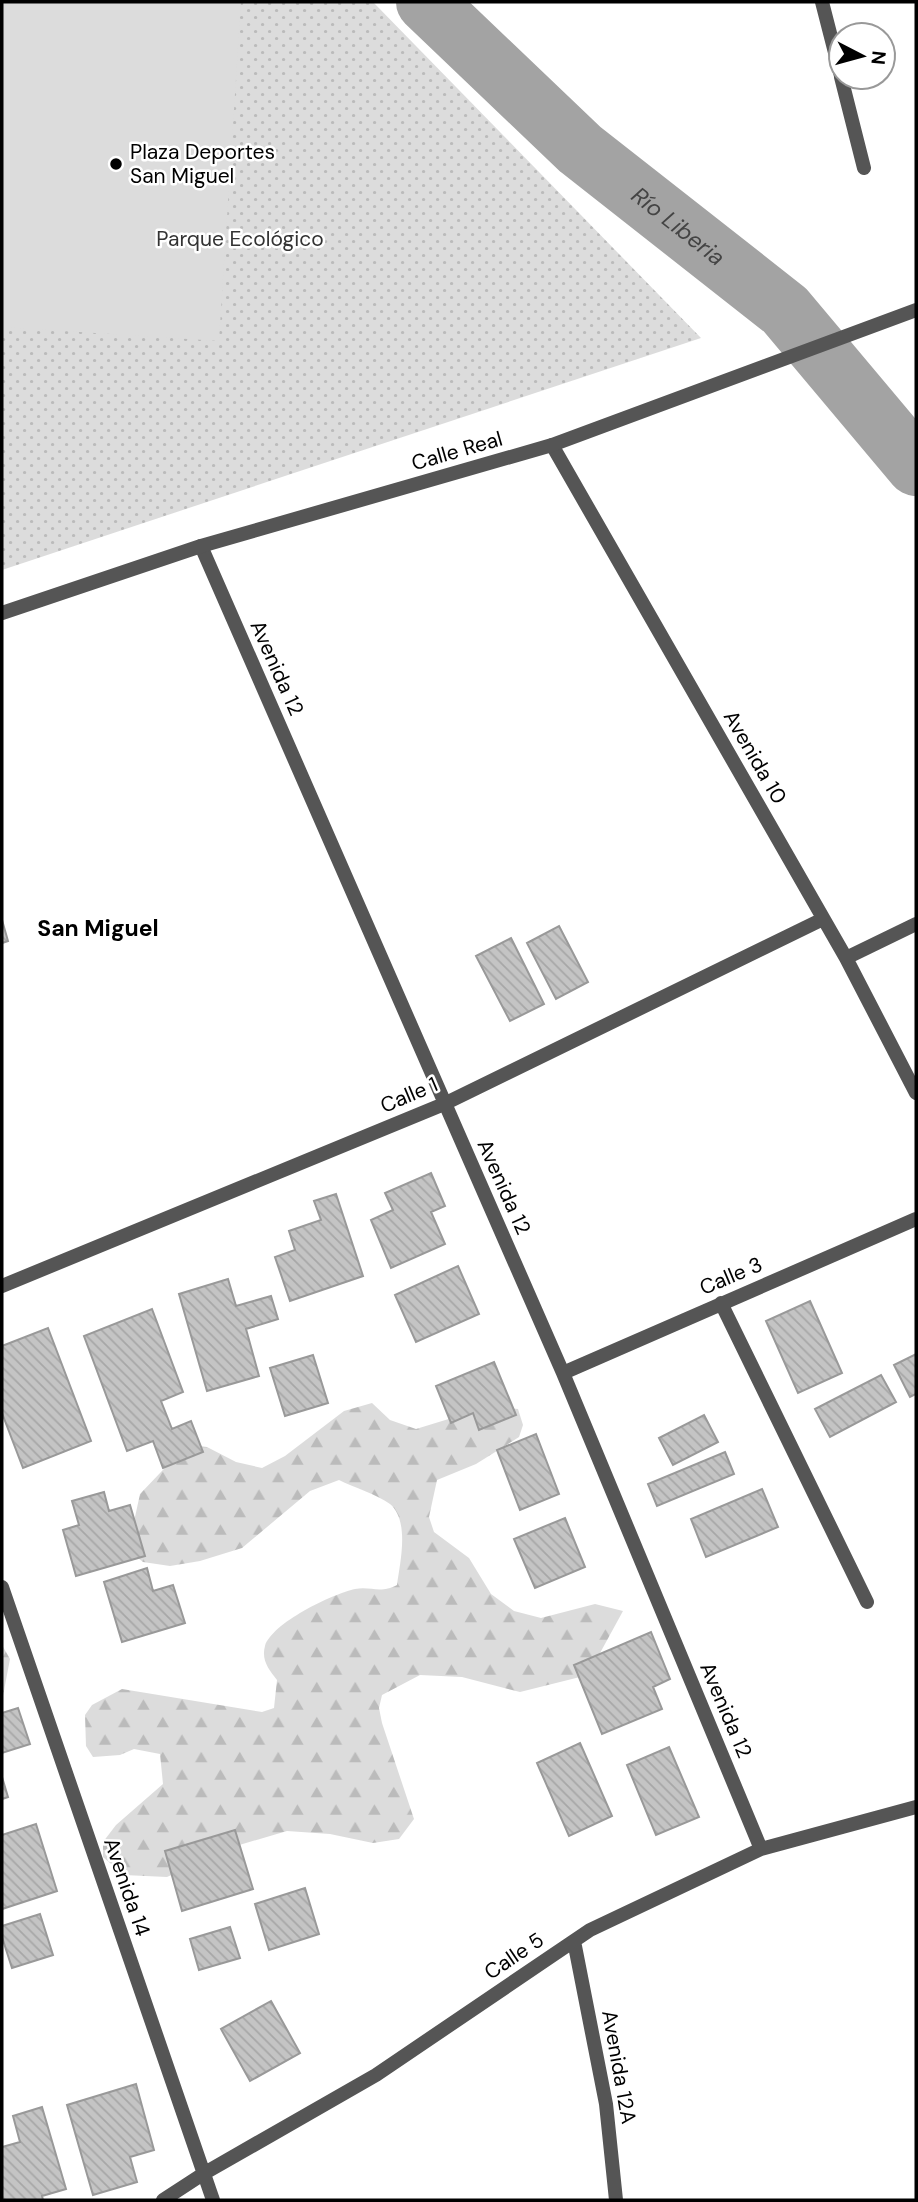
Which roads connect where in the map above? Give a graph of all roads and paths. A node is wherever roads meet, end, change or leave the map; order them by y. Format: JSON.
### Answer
{"nodes":[{"id":1,"x":822,"y":2,"type":"edge"},
{"id":2,"x":827,"y":22,"type":"edge"},
{"id":3,"x":845,"y":91,"type":"edge"},
{"id":4,"x":864,"y":168,"type":"dead end"},
{"id":5,"x":916,"y":310,"type":"edge"},
{"id":6,"x":552,"y":445,"type":"junction"},
{"id":7,"x":201,"y":546,"type":"junction"},
{"id":8,"x":2,"y":613,"type":"edge"},
{"id":9,"x":823,"y":919,"type":"junction"},
{"id":10,"x":916,"y":924,"type":"edge"},
{"id":11,"x":846,"y":958,"type":"junction"},
{"id":12,"x":910,"y":1064,"type":"edge"},
{"id":13,"x":916,"y":1093,"type":"edge"},
{"id":14,"x":444,"y":1104,"type":"junction"},
{"id":15,"x":916,"y":1219,"type":"edge"},
{"id":16,"x":2,"y":1286,"type":"edge"},
{"id":17,"x":721,"y":1303,"type":"junction"},
{"id":18,"x":563,"y":1373,"type":"junction"},
{"id":19,"x":2,"y":1587,"type":"edge"},
{"id":20,"x":867,"y":1602,"type":"dead end"},
{"id":21,"x":916,"y":1807,"type":"edge"},
{"id":22,"x":761,"y":1849,"type":"junction"},
{"id":23,"x":574,"y":1941,"type":"junction"},
{"id":24,"x":203,"y":2174,"type":"junction"},
{"id":25,"x":163,"y":2200,"type":"edge"},
{"id":26,"x":213,"y":2200,"type":"edge"},
{"id":27,"x":616,"y":2200,"type":"edge"}],
"edges":[{"from":1,"to":2,"type":"street"},
{"from":3,"to":4,"type":"street"},
{"from":5,"to":6,"type":"street","name":"Calle Real"},
{"from":6,"to":7,"type":"street","name":"Calle Real"},
{"from":6,"to":9,"type":"street","name":"Avenida 10"},
{"from":7,"to":8,"type":"street","name":"Calle Real"},
{"from":7,"to":14,"type":"street","name":"Avenida 12"},
{"from":9,"to":11,"type":"street","name":"Avenida 10"},
{"from":9,"to":14,"type":"street","name":"Calle 1"},
{"from":10,"to":11,"type":"street"},
{"from":11,"to":12,"type":"street","name":"Avenida 10"},
{"from":12,"to":13,"type":"street","name":"Avenida 10"},
{"from":14,"to":16,"type":"street","name":"Calle 1"},
{"from":14,"to":18,"type":"street","name":"Avenida 12"},
{"from":15,"to":17,"type":"street","name":"Calle 3"},
{"from":17,"to":18,"type":"street","name":"Calle 3"},
{"from":17,"to":20,"type":"street"},
{"from":18,"to":22,"type":"street","name":"Avenida 12"},
{"from":19,"to":24,"type":"street","name":"Avenida 14"},
{"from":21,"to":22,"type":"street","name":"Calle 5"},
{"from":22,"to":23,"type":"street","name":"Calle 5"},
{"from":23,"to":24,"type":"street","name":"Calle 5"},
{"from":23,"to":27,"type":"street","name":"Avenida 12A"},
{"from":24,"to":25,"type":"street","name":"Calle 5"},
{"from":24,"to":26,"type":"street","name":"Avenida 14"}]}
